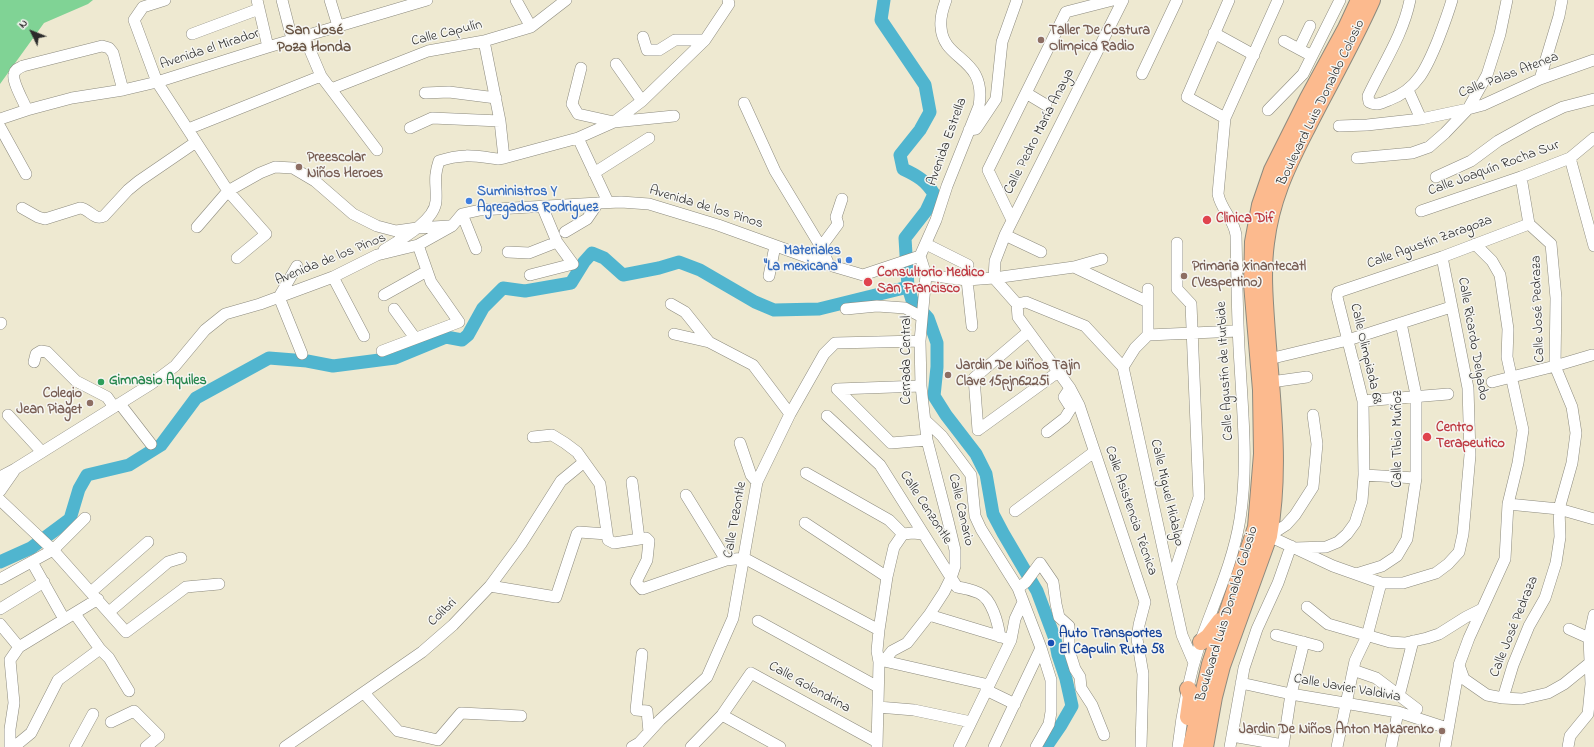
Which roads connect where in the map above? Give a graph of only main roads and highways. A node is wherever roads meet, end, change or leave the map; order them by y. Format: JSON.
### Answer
{"nodes":[{"id":1,"x":1359,"y":0,"type":"edge"},
{"id":2,"x":1372,"y":0,"type":"edge"},
{"id":3,"x":1232,"y":600,"type":"junction"},
{"id":4,"x":1201,"y":642,"type":"road end"},
{"id":5,"x":1188,"y":689,"type":"road end"},
{"id":6,"x":1184,"y":747,"type":"edge"},
{"id":7,"x":1191,"y":747,"type":"edge"},
{"id":8,"x":1205,"y":747,"type":"edge"}],
"edges":[{"from":1,"to":3,"type":"highway","name":"Boulevard Luis Donaldo Colosio"},
{"from":2,"to":8,"type":"highway","name":"Boulevard Luis Donaldo Colosio"},
{"from":3,"to":4,"type":"highway"},
{"from":3,"to":7,"type":"highway","name":"Boulevard Luis Donaldo Colosio"},
{"from":5,"to":6,"type":"highway"}]}
